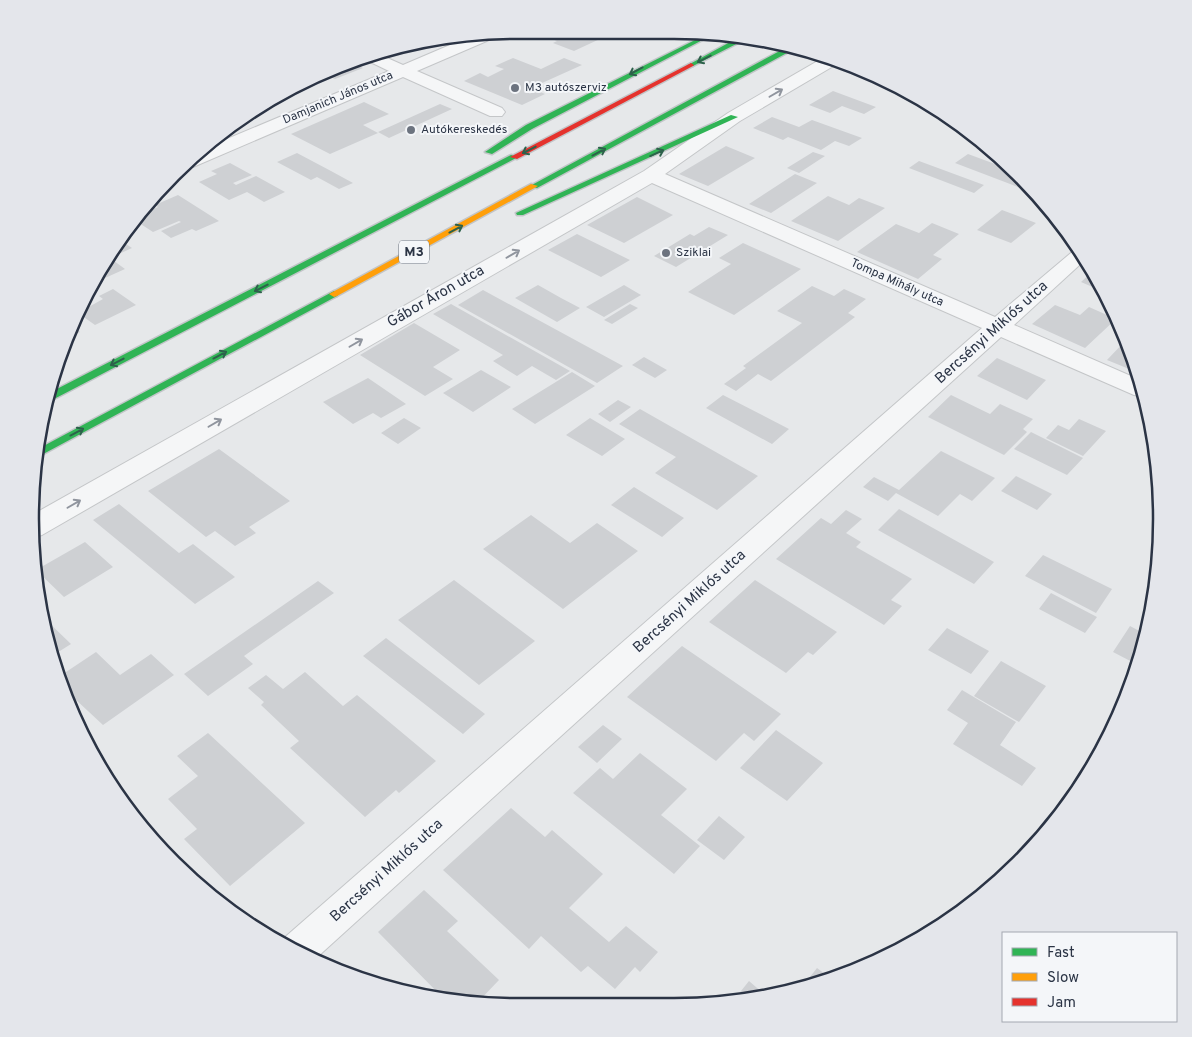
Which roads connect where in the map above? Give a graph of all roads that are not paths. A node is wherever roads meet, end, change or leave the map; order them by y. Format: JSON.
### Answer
{"nodes":[{"id":1,"x":700,"y":40,"type":"edge"},
{"id":2,"x":472,"y":41,"type":"edge"},
{"id":3,"x":734,"y":43,"type":"edge"},
{"id":4,"x":784,"y":52,"type":"edge"},
{"id":5,"x":377,"y":60,"type":"edge"},
{"id":6,"x":826,"y":64,"type":"edge"},
{"id":7,"x":402,"y":71,"type":"junction"},
{"id":8,"x":496,"y":112,"type":"dead end"},
{"id":9,"x":734,"y":117,"type":"junction"},
{"id":10,"x":209,"y":152,"type":"edge"},
{"id":11,"x":479,"y":158,"type":"dead end"},
{"id":12,"x":651,"y":175,"type":"junction"},
{"id":13,"x":446,"y":179,"type":"dead end"},
{"id":14,"x":513,"y":216,"type":"dead end"},
{"id":15,"x":467,"y":236,"type":"dead end"},
{"id":16,"x":1076,"y":258,"type":"edge"},
{"id":17,"x":305,"y":266,"type":"junction"},
{"id":18,"x":340,"y":291,"type":"junction"},
{"id":19,"x":999,"y":328,"type":"junction"},
{"id":20,"x":1135,"y":386,"type":"edge"},
{"id":21,"x":55,"y":393,"type":"edge"},
{"id":22,"x":44,"y":450,"type":"edge"},
{"id":23,"x":39,"y":524,"type":"edge"},
{"id":24,"x":302,"y":947,"type":"edge"}],
"edges":[{"from":1,"to":11,"type":"main road","one_way":true},
{"from":2,"to":7,"type":"street","name":"Damjanich János utca"},
{"from":3,"to":17,"type":"main road","number":"M3","one_way":true},
{"from":18,"to":4,"type":"main road","number":"M3","one_way":true},
{"from":5,"to":7,"type":"street"},
{"from":9,"to":6,"type":"street","name":"Gábor Áron utca","one_way":true},
{"from":7,"to":8,"type":"street"},
{"from":7,"to":10,"type":"street","name":"Damjanich János utca"},
{"from":9,"to":12,"type":"street","name":"Gábor Áron utca"},
{"from":14,"to":9,"type":"main road","one_way":true},
{"from":12,"to":19,"type":"street","name":"Tompa Mihály utca"},
{"from":23,"to":12,"type":"street","name":"Gábor Áron utca","one_way":true},
{"from":13,"to":17,"type":"main road"},
{"from":15,"to":18,"type":"main road"},
{"from":16,"to":19,"type":"street","name":"Bercsényi Miklós utca"},
{"from":17,"to":21,"type":"main road","number":"M3","one_way":true},
{"from":22,"to":18,"type":"main road","number":"M3","one_way":true},
{"from":19,"to":20,"type":"street","name":"Tompa Mihály utca"},
{"from":19,"to":24,"type":"street","name":"Bercsényi Miklós utca"}]}
